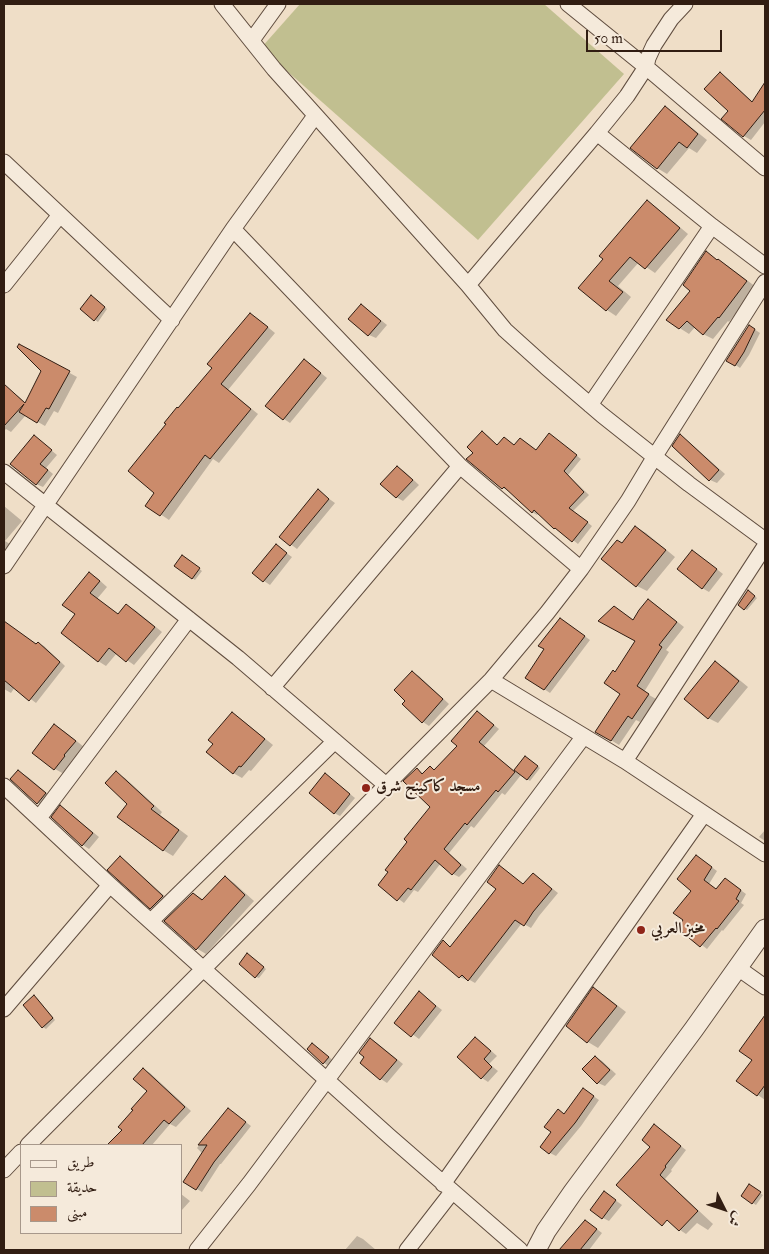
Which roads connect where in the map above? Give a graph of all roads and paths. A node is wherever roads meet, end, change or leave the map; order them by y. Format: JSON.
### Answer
{"nodes":[{"id":1,"x":222,"y":4,"type":"edge"},
{"id":2,"x":278,"y":4,"type":"edge"},
{"id":3,"x":568,"y":4,"type":"edge"},
{"id":4,"x":684,"y":4,"type":"edge"},
{"id":5,"x":252,"y":40,"type":"junction"},
{"id":6,"x":646,"y":67,"type":"junction"},
{"id":7,"x":315,"y":116,"type":"junction"},
{"id":8,"x":597,"y":133,"type":"junction"},
{"id":9,"x":4,"y":164,"type":"edge"},
{"id":10,"x":765,"y":168,"type":"edge"},
{"id":11,"x":60,"y":215,"type":"junction"},
{"id":12,"x":712,"y":226,"type":"junction"},
{"id":13,"x":233,"y":229,"type":"junction"},
{"id":14,"x":765,"y":266,"type":"edge"},
{"id":15,"x":765,"y":282,"type":"edge"},
{"id":16,"x":4,"y":285,"type":"edge"},
{"id":17,"x":468,"y":285,"type":"junction"},
{"id":18,"x":172,"y":320,"type":"junction"},
{"id":19,"x":590,"y":405,"type":"junction"},
{"id":20,"x":655,"y":456,"type":"junction"},
{"id":21,"x":460,"y":466,"type":"junction"},
{"id":22,"x":4,"y":472,"type":"edge"},
{"id":23,"x":45,"y":505,"type":"junction"},
{"id":24,"x":765,"y":540,"type":"edge"},
{"id":25,"x":765,"y":546,"type":"edge"},
{"id":26,"x":4,"y":566,"type":"edge"},
{"id":27,"x":581,"y":569,"type":"junction"},
{"id":28,"x":189,"y":619,"type":"junction"},
{"id":29,"x":491,"y":680,"type":"junction"},
{"id":30,"x":272,"y":688,"type":"junction"},
{"id":31,"x":584,"y":736,"type":"junction"},
{"id":32,"x":335,"y":741,"type":"junction"},
{"id":33,"x":625,"y":761,"type":"junction"},
{"id":34,"x":386,"y":785,"type":"junction"},
{"id":35,"x":4,"y":786,"type":"edge"},
{"id":36,"x":704,"y":814,"type":"junction"},
{"id":37,"x":39,"y":818,"type":"junction"},
{"id":38,"x":765,"y":854,"type":"edge"},
{"id":39,"x":110,"y":885,"type":"junction"},
{"id":40,"x":151,"y":921,"type":"junction"},
{"id":41,"x":765,"y":929,"type":"edge"},
{"id":42,"x":738,"y":968,"type":"junction"},
{"id":43,"x":203,"y":970,"type":"junction"},
{"id":44,"x":765,"y":987,"type":"edge"},
{"id":45,"x":4,"y":1009,"type":"edge"},
{"id":46,"x":326,"y":1080,"type":"junction"},
{"id":47,"x":29,"y":1144,"type":"edge"},
{"id":48,"x":20,"y":1153,"type":"edge"},
{"id":49,"x":4,"y":1170,"type":"edge"},
{"id":50,"x":447,"y":1188,"type":"junction"},
{"id":51,"x":197,"y":1250,"type":"edge"},
{"id":52,"x":407,"y":1250,"type":"edge"},
{"id":53,"x":520,"y":1250,"type":"edge"},
{"id":54,"x":536,"y":1250,"type":"edge"}],
"edges":[{"from":1,"to":5,"type":"street"},
{"from":2,"to":5,"type":"street"},
{"from":3,"to":6,"type":"street"},
{"from":4,"to":6,"type":"street"},
{"from":5,"to":7,"type":"street"},
{"from":6,"to":8,"type":"street"},
{"from":6,"to":10,"type":"street"},
{"from":7,"to":13,"type":"street"},
{"from":7,"to":17,"type":"street"},
{"from":8,"to":12,"type":"street"},
{"from":8,"to":17,"type":"street"},
{"from":9,"to":11,"type":"street"},
{"from":11,"to":16,"type":"street"},
{"from":11,"to":18,"type":"street"},
{"from":12,"to":14,"type":"street"},
{"from":12,"to":19,"type":"street"},
{"from":13,"to":18,"type":"street"},
{"from":13,"to":21,"type":"street"},
{"from":15,"to":20,"type":"street"},
{"from":17,"to":19,"type":"street"},
{"from":18,"to":23,"type":"street"},
{"from":19,"to":20,"type":"street"},
{"from":20,"to":24,"type":"street"},
{"from":20,"to":27,"type":"street"},
{"from":21,"to":27,"type":"street"},
{"from":21,"to":30,"type":"street"},
{"from":22,"to":23,"type":"street"},
{"from":23,"to":26,"type":"street"},
{"from":23,"to":28,"type":"street"},
{"from":25,"to":33,"type":"street"},
{"from":27,"to":29,"type":"street"},
{"from":28,"to":30,"type":"street"},
{"from":28,"to":37,"type":"street"},
{"from":29,"to":31,"type":"street"},
{"from":29,"to":34,"type":"street"},
{"from":30,"to":32,"type":"street"},
{"from":31,"to":33,"type":"street"},
{"from":31,"to":46,"type":"street"},
{"from":32,"to":34,"type":"street"},
{"from":32,"to":40,"type":"street"},
{"from":33,"to":36,"type":"street"},
{"from":34,"to":43,"type":"street"},
{"from":35,"to":37,"type":"street"},
{"from":36,"to":38,"type":"street"},
{"from":36,"to":50,"type":"street"},
{"from":37,"to":39,"type":"street"},
{"from":39,"to":40,"type":"street"},
{"from":39,"to":45,"type":"street"},
{"from":40,"to":43,"type":"street"},
{"from":41,"to":42,"type":"street"},
{"from":42,"to":44,"type":"street"},
{"from":42,"to":54,"type":"street"},
{"from":43,"to":46,"type":"street"},
{"from":43,"to":47,"type":"street"},
{"from":46,"to":50,"type":"street"},
{"from":46,"to":51,"type":"street"},
{"from":48,"to":49,"type":"street"},
{"from":50,"to":52,"type":"street"},
{"from":50,"to":53,"type":"street"}]}
